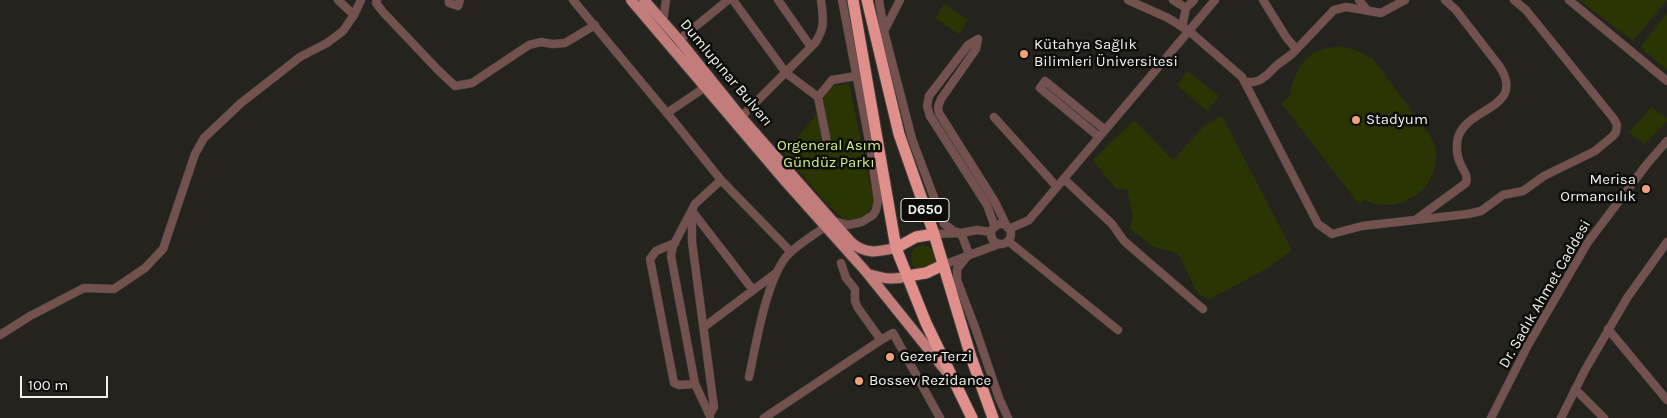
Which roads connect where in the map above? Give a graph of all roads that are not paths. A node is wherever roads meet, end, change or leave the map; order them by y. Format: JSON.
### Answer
{"nodes":[{"id":1,"x":338,"y":0,"type":"edge"},
{"id":2,"x":361,"y":0,"type":"edge"},
{"id":3,"x":377,"y":0,"type":"edge"},
{"id":4,"x":449,"y":0,"type":"edge"},
{"id":5,"x":460,"y":0,"type":"edge"},
{"id":6,"x":573,"y":0,"type":"edge"},
{"id":7,"x":631,"y":0,"type":"edge"},
{"id":8,"x":644,"y":0,"type":"edge"},
{"id":9,"x":666,"y":0,"type":"edge"},
{"id":10,"x":728,"y":0,"type":"edge"},
{"id":11,"x":732,"y":0,"type":"edge"},
{"id":12,"x":778,"y":0,"type":"edge"},
{"id":13,"x":821,"y":0,"type":"edge"},
{"id":14,"x":842,"y":0,"type":"edge"},
{"id":15,"x":853,"y":0,"type":"edge"},
{"id":16,"x":867,"y":0,"type":"edge"},
{"id":17,"x":879,"y":0,"type":"edge"},
{"id":18,"x":900,"y":0,"type":"edge"},
{"id":19,"x":1128,"y":0,"type":"edge"},
{"id":20,"x":1173,"y":0,"type":"edge"},
{"id":21,"x":1194,"y":0,"type":"edge"},
{"id":22,"x":1215,"y":0,"type":"edge"},
{"id":23,"x":1263,"y":0,"type":"edge"},
{"id":24,"x":1359,"y":0,"type":"edge"},
{"id":25,"x":1405,"y":0,"type":"edge"},
{"id":26,"x":1445,"y":0,"type":"edge"},
{"id":27,"x":1514,"y":0,"type":"edge"},
{"id":28,"x":1569,"y":0,"type":"edge"},
{"id":29,"x":1186,"y":8,"type":"junction"},
{"id":30,"x":1366,"y":10,"type":"junction"},
{"id":31,"x":354,"y":15,"type":"junction"},
{"id":32,"x":663,"y":21,"type":"junction"},
{"id":33,"x":595,"y":25,"type":"junction"},
{"id":34,"x":1186,"y":29,"type":"junction"},
{"id":35,"x":884,"y":31,"type":"junction"},
{"id":36,"x":679,"y":40,"type":"junction"},
{"id":37,"x":811,"y":47,"type":"junction"},
{"id":38,"x":1296,"y":49,"type":"junction"},
{"id":39,"x":786,"y":73,"type":"junction"},
{"id":40,"x":856,"y":76,"type":"junction"},
{"id":41,"x":1667,"y":81,"type":"edge"},
{"id":42,"x":1245,"y":82,"type":"junction"},
{"id":43,"x":704,"y":88,"type":"junction"},
{"id":44,"x":818,"y":98,"type":"junction"},
{"id":45,"x":667,"y":113,"type":"junction"},
{"id":46,"x":741,"y":117,"type":"junction"},
{"id":47,"x":994,"y":117,"type":"dead end"},
{"id":48,"x":1104,"y":130,"type":"junction"},
{"id":49,"x":1098,"y":136,"type":"junction"},
{"id":50,"x":1667,"y":141,"type":"edge"},
{"id":51,"x":827,"y":142,"type":"dead end"},
{"id":52,"x":1064,"y":179,"type":"junction"},
{"id":53,"x":721,"y":180,"type":"junction"},
{"id":54,"x":1057,"y":187,"type":"junction"},
{"id":55,"x":692,"y":211,"type":"junction"},
{"id":56,"x":1416,"y":219,"type":"junction"},
{"id":57,"x":828,"y":223,"type":"junction"},
{"id":58,"x":944,"y":224,"type":"junction"},
{"id":59,"x":1008,"y":228,"type":"junction"},
{"id":60,"x":993,"y":229,"type":"junction"},
{"id":61,"x":961,"y":233,"type":"junction"},
{"id":62,"x":938,"y":234,"type":"junction"},
{"id":63,"x":1008,"y":241,"type":"junction"},
{"id":64,"x":1667,"y":242,"type":"edge"},
{"id":65,"x":675,"y":243,"type":"junction"},
{"id":66,"x":999,"y":244,"type":"junction"},
{"id":67,"x":896,"y":248,"type":"junction"},
{"id":68,"x":791,"y":252,"type":"junction"},
{"id":69,"x":969,"y":254,"type":"junction"},
{"id":70,"x":841,"y":263,"type":"dead end"},
{"id":71,"x":943,"y":265,"type":"junction"},
{"id":72,"x":776,"y":273,"type":"junction"},
{"id":73,"x":868,"y":274,"type":"junction"},
{"id":74,"x":907,"y":276,"type":"junction"},
{"id":75,"x":753,"y":290,"type":"junction"},
{"id":76,"x":1203,"y":309,"type":"dead end"},
{"id":77,"x":704,"y":327,"type":"junction"},
{"id":78,"x":1608,"y":329,"type":"junction"},
{"id":79,"x":1118,"y":330,"type":"dead end"},
{"id":80,"x":0,"y":335,"type":"edge"},
{"id":81,"x":881,"y":340,"type":"junction"},
{"id":82,"x":749,"y":377,"type":"dead end"},
{"id":83,"x":952,"y":377,"type":"junction"},
{"id":84,"x":695,"y":384,"type":"junction"},
{"id":85,"x":1575,"y":389,"type":"junction"},
{"id":86,"x":1667,"y":400,"type":"edge"},
{"id":87,"x":710,"y":416,"type":"edge"},
{"id":88,"x":764,"y":418,"type":"edge"},
{"id":89,"x":940,"y":418,"type":"edge"},
{"id":90,"x":972,"y":418,"type":"edge"},
{"id":91,"x":993,"y":418,"type":"edge"},
{"id":92,"x":1008,"y":418,"type":"edge"},
{"id":93,"x":1492,"y":418,"type":"edge"},
{"id":94,"x":1561,"y":418,"type":"edge"},
{"id":95,"x":1604,"y":418,"type":"edge"}],
"edges":[{"from":1,"to":31,"type":"street"},
{"from":2,"to":31,"type":"street"},
{"from":3,"to":33,"type":"street"},
{"from":4,"to":5,"type":"street"},
{"from":6,"to":33,"type":"street"},
{"from":7,"to":43,"type":"main road","name":"Dumlupınar Bulvarı"},
{"from":8,"to":32,"type":"main road","name":"Dumlupınar Bulvarı"},
{"from":9,"to":32,"type":"street"},
{"from":10,"to":36,"type":"street"},
{"from":11,"to":39,"type":"street"},
{"from":12,"to":37,"type":"street"},
{"from":13,"to":37,"type":"street"},
{"from":14,"to":40,"type":"street"},
{"from":15,"to":67,"type":"highway","number":"D650"},
{"from":16,"to":62,"type":"highway","number":"D650"},
{"from":17,"to":35,"type":"street"},
{"from":18,"to":35,"type":"street"},
{"from":19,"to":34,"type":"street"},
{"from":20,"to":29,"type":"street"},
{"from":21,"to":29,"type":"street"},
{"from":22,"to":34,"type":"street"},
{"from":23,"to":38,"type":"street"},
{"from":24,"to":30,"type":"street"},
{"from":25,"to":30,"type":"street"},
{"from":26,"to":56,"type":"street"},
{"from":27,"to":56,"type":"street"},
{"from":28,"to":41,"type":"street"},
{"from":29,"to":34,"type":"street"},
{"from":30,"to":38,"type":"street"},
{"from":31,"to":80,"type":"street"},
{"from":32,"to":36,"type":"main road","name":"Dumlupınar Bulvarı"},
{"from":33,"to":45,"type":"street"},
{"from":34,"to":42,"type":"street"},
{"from":34,"to":48,"type":"street"},
{"from":35,"to":58,"type":"street"},
{"from":36,"to":46,"type":"main road","name":"Dumlupınar Bulvarı"},
{"from":37,"to":39,"type":"street"},
{"from":38,"to":42,"type":"street"},
{"from":39,"to":44,"type":"street"},
{"from":39,"to":46,"type":"street"},
{"from":40,"to":44,"type":"street"},
{"from":40,"to":57,"type":"street"},
{"from":42,"to":56,"type":"street"},
{"from":43,"to":45,"type":"street"},
{"from":43,"to":57,"type":"main road","name":"Dumlupınar Bulvarı"},
{"from":44,"to":51,"type":"street"},
{"from":45,"to":53,"type":"street"},
{"from":46,"to":57,"type":"main road","name":"Dumlupınar Bulvarı"},
{"from":47,"to":54,"type":"street"},
{"from":48,"to":49,"type":"street"},
{"from":48,"to":49,"type":"street"},
{"from":49,"to":52,"type":"street"},
{"from":50,"to":93,"type":"street","name":"Dr. Sadık Ahmet Caddesi"},
{"from":52,"to":54,"type":"street"},
{"from":52,"to":76,"type":"street"},
{"from":53,"to":55,"type":"street"},
{"from":53,"to":68,"type":"street"},
{"from":54,"to":59,"type":"street"},
{"from":55,"to":65,"type":"street"},
{"from":55,"to":75,"type":"street"},
{"from":55,"to":77,"type":"street"},
{"from":57,"to":67,"type":"main road","name":"Dumlupınar Bulvarı"},
{"from":57,"to":68,"type":"street"},
{"from":57,"to":73,"type":"main road","name":"Dumlupınar Bulvarı"},
{"from":58,"to":61,"type":"street"},
{"from":58,"to":62,"type":"street"},
{"from":59,"to":60,"type":"street"},
{"from":59,"to":60,"type":"street"},
{"from":59,"to":63,"type":"street"},
{"from":60,"to":61,"type":"street"},
{"from":60,"to":66,"type":"street"},
{"from":61,"to":62,"type":"street"},
{"from":61,"to":69,"type":"street"},
{"from":62,"to":67,"type":"highway"},
{"from":62,"to":71,"type":"highway","number":"D650"},
{"from":63,"to":66,"type":"street"},
{"from":63,"to":79,"type":"street"},
{"from":64,"to":78,"type":"street"},
{"from":65,"to":84,"type":"street"},
{"from":65,"to":84,"type":"street"},
{"from":66,"to":69,"type":"street"},
{"from":67,"to":74,"type":"highway","number":"D650"},
{"from":68,"to":72,"type":"street"},
{"from":69,"to":71,"type":"street"},
{"from":69,"to":92,"type":"street"},
{"from":70,"to":81,"type":"street"},
{"from":71,"to":74,"type":"highway"},
{"from":71,"to":91,"type":"highway","number":"D650"},
{"from":72,"to":75,"type":"street"},
{"from":72,"to":82,"type":"street"},
{"from":73,"to":74,"type":"main road"},
{"from":73,"to":83,"type":"main road","name":"Dumlupınar Bulvarı"},
{"from":74,"to":83,"type":"highway","number":"D650"},
{"from":75,"to":77,"type":"street"},
{"from":77,"to":87,"type":"street"},
{"from":78,"to":85,"type":"street"},
{"from":78,"to":86,"type":"street"},
{"from":81,"to":88,"type":"street"},
{"from":81,"to":89,"type":"street"},
{"from":83,"to":90,"type":"highway","number":"D650"},
{"from":84,"to":87,"type":"street"},
{"from":85,"to":94,"type":"street"},
{"from":85,"to":95,"type":"street"}]}
